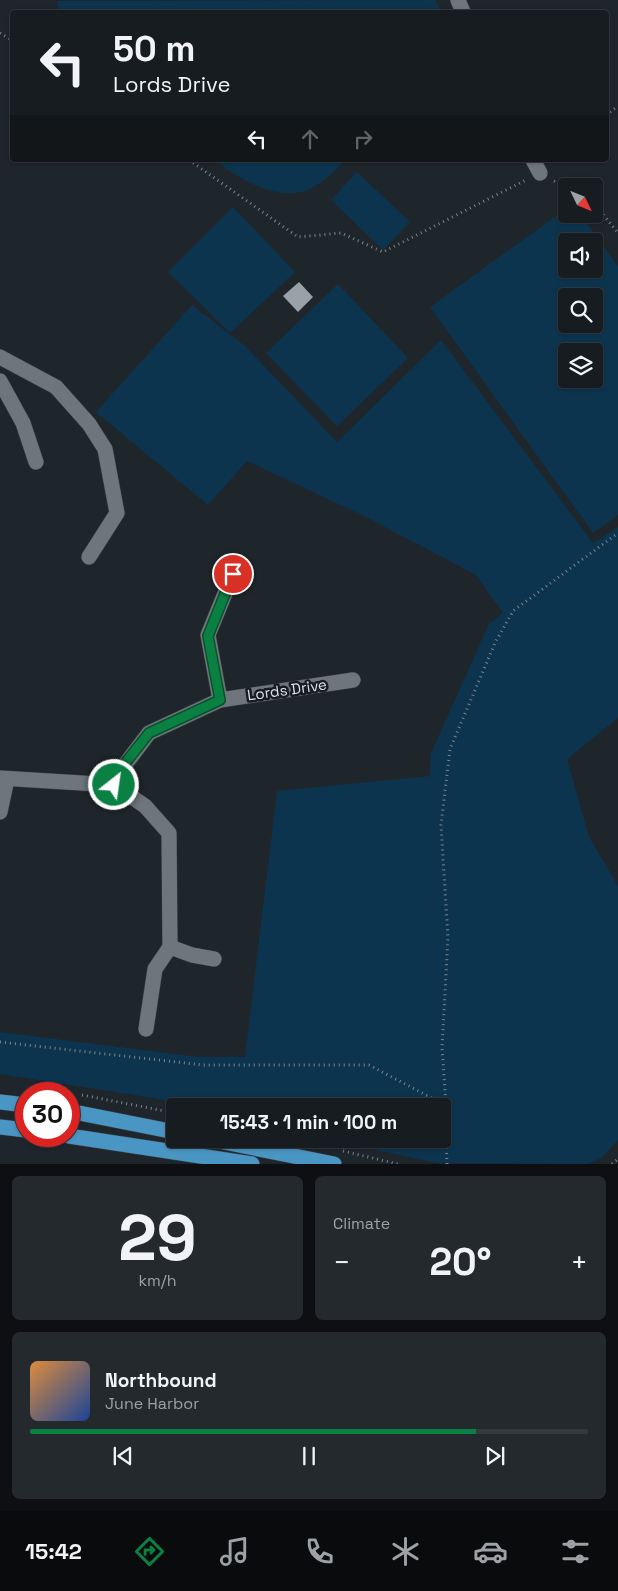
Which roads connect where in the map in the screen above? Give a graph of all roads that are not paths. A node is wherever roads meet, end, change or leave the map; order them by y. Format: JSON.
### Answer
{"nodes":[{"id":1,"x":0,"y":357,"type":"edge"},
{"id":2,"x":0,"y":381,"type":"edge"},
{"id":3,"x":36,"y":462,"type":"dead end"},
{"id":4,"x":89,"y":557,"type":"dead end"},
{"id":5,"x":233,"y":574,"type":"dead end"},
{"id":6,"x":354,"y":680,"type":"dead end"},
{"id":7,"x":220,"y":700,"type":"junction"},
{"id":8,"x":4,"y":778,"type":"edge"},
{"id":9,"x":114,"y":785,"type":"junction"},
{"id":10,"x":0,"y":812,"type":"edge"},
{"id":11,"x":170,"y":947,"type":"junction"},
{"id":12,"x":214,"y":959,"type":"dead end"},
{"id":13,"x":146,"y":1029,"type":"dead end"},
{"id":14,"x":0,"y":1102,"type":"edge"},
{"id":15,"x":15,"y":1104,"type":"edge"},
{"id":16,"x":80,"y":1113,"type":"edge"},
{"id":17,"x":0,"y":1127,"type":"edge"},
{"id":18,"x":15,"y":1129,"type":"edge"},
{"id":19,"x":166,"y":1130,"type":"edge"},
{"id":20,"x":80,"y":1138,"type":"edge"},
{"id":21,"x":254,"y":1148,"type":"edge"},
{"id":22,"x":252,"y":1164,"type":"edge"},
{"id":23,"x":334,"y":1164,"type":"edge"}],
"edges":[{"from":1,"to":4,"type":"street"},
{"from":2,"to":3,"type":"street"},
{"from":5,"to":7,"type":"street"},
{"from":6,"to":7,"type":"street","name":"Lords Drive"},
{"from":7,"to":9,"type":"street","name":"Lords Drive"},
{"from":8,"to":9,"type":"street"},
{"from":8,"to":10,"type":"street"},
{"from":9,"to":11,"type":"street"},
{"from":11,"to":12,"type":"street"},
{"from":11,"to":13,"type":"street"},
{"from":14,"to":15,"type":"main road"},
{"from":16,"to":19,"type":"main road"},
{"from":17,"to":18,"type":"main road"},
{"from":20,"to":22,"type":"main road"},
{"from":21,"to":23,"type":"main road"}]}
